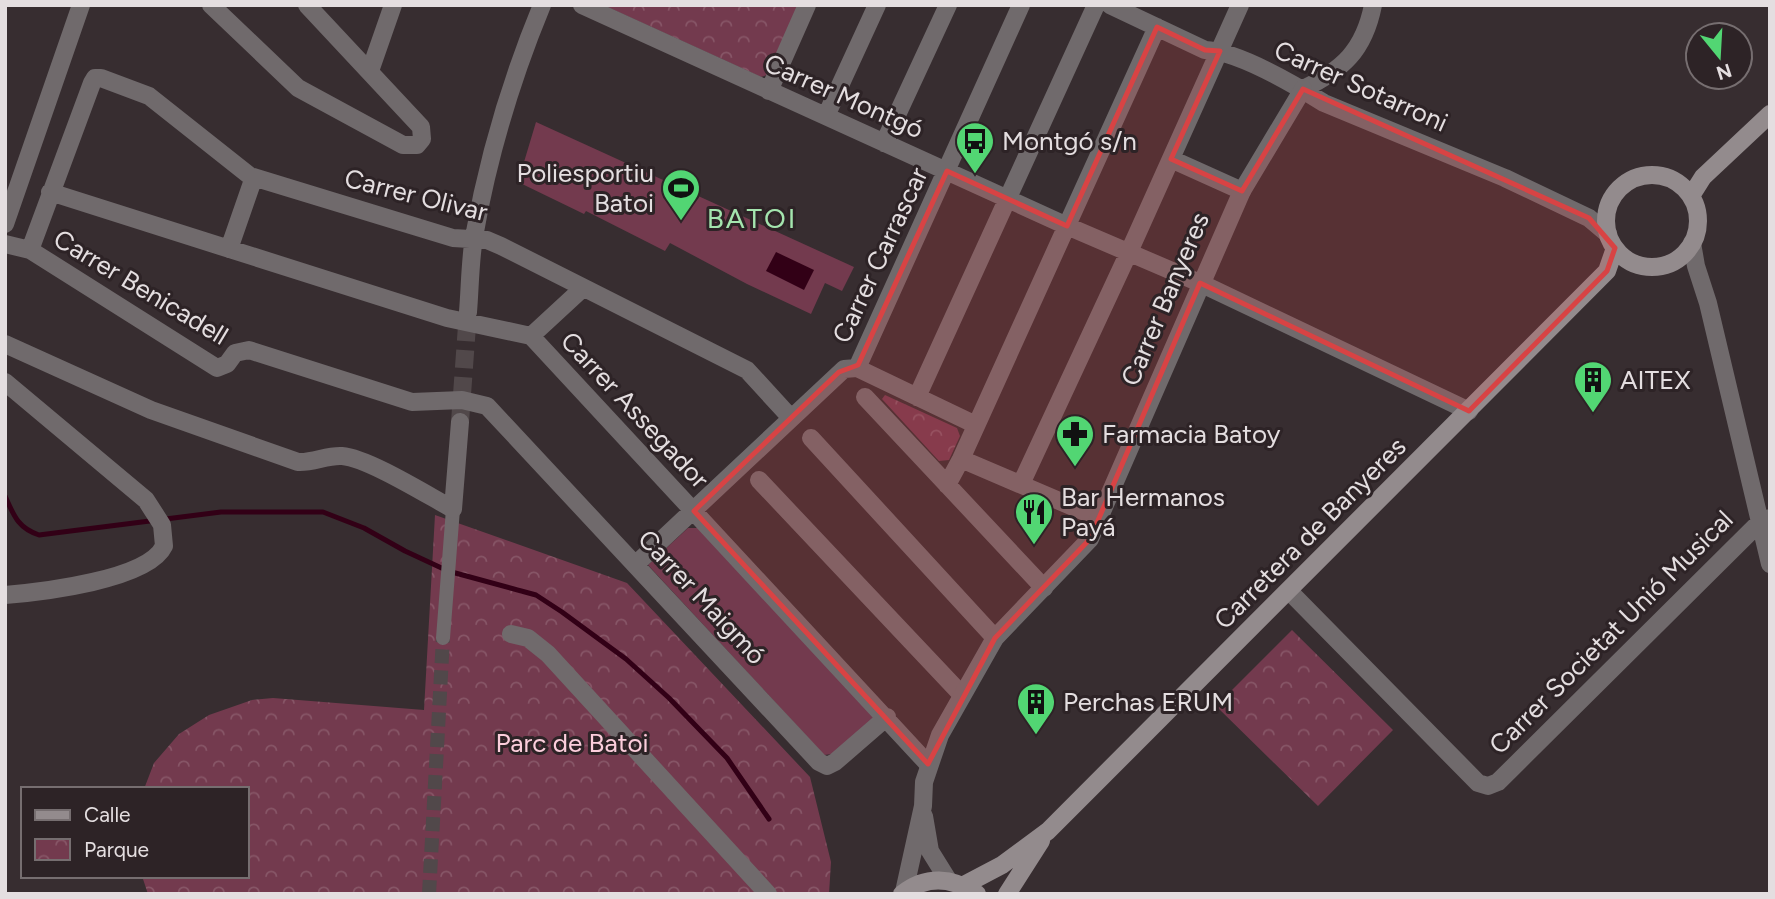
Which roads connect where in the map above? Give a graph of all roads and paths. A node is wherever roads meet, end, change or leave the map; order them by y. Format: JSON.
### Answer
{"nodes":[{"id":1,"x":81,"y":5,"type":"edge"},
{"id":2,"x":211,"y":5,"type":"edge"},
{"id":3,"x":307,"y":5,"type":"edge"},
{"id":4,"x":393,"y":5,"type":"edge"},
{"id":5,"x":542,"y":5,"type":"edge"},
{"id":6,"x":582,"y":5,"type":"edge"},
{"id":7,"x":807,"y":5,"type":"edge"},
{"id":8,"x":877,"y":5,"type":"edge"},
{"id":9,"x":948,"y":5,"type":"edge"},
{"id":10,"x":1021,"y":5,"type":"edge"},
{"id":11,"x":1096,"y":5,"type":"edge"},
{"id":12,"x":1110,"y":5,"type":"edge"},
{"id":13,"x":1240,"y":5,"type":"edge"},
{"id":14,"x":1373,"y":5,"type":"edge"},
{"id":15,"x":1157,"y":27,"type":"junction"},
{"id":16,"x":1220,"y":51,"type":"junction"},
{"id":17,"x":370,"y":71,"type":"junction"},
{"id":18,"x":1303,"y":89,"type":"junction"},
{"id":19,"x":769,"y":91,"type":"junction"},
{"id":20,"x":1770,"y":114,"type":"edge"},
{"id":21,"x":826,"y":116,"type":"junction"},
{"id":22,"x":884,"y":143,"type":"junction"},
{"id":23,"x":1171,"y":159,"type":"junction"},
{"id":24,"x":947,"y":171,"type":"junction"},
{"id":25,"x":254,"y":177,"type":"junction"},
{"id":26,"x":1703,"y":177,"type":"junction"},
{"id":27,"x":1677,"y":182,"type":"junction"},
{"id":28,"x":1242,"y":191,"type":"junction"},
{"id":29,"x":50,"y":192,"type":"junction"},
{"id":30,"x":1690,"y":196,"type":"junction"},
{"id":31,"x":1008,"y":199,"type":"junction"},
{"id":32,"x":1597,"y":216,"type":"junction"},
{"id":33,"x":5,"y":223,"type":"edge"},
{"id":34,"x":1067,"y":226,"type":"junction"},
{"id":35,"x":474,"y":239,"type":"junction"},
{"id":36,"x":1612,"y":241,"type":"junction"},
{"id":37,"x":1692,"y":243,"type":"junction"},
{"id":38,"x":5,"y":244,"type":"edge"},
{"id":39,"x":229,"y":249,"type":"junction"},
{"id":40,"x":30,"y":250,"type":"junction"},
{"id":41,"x":1129,"y":252,"type":"junction"},
{"id":42,"x":1678,"y":259,"type":"junction"},
{"id":43,"x":1634,"y":264,"type":"junction"},
{"id":44,"x":1696,"y":266,"type":"junction"},
{"id":45,"x":1607,"y":271,"type":"junction"},
{"id":46,"x":1200,"y":283,"type":"junction"},
{"id":47,"x":583,"y":288,"type":"junction"},
{"id":48,"x":468,"y":312,"type":"tunnel mouth"},
{"id":49,"x":531,"y":336,"type":"junction"},
{"id":50,"x":5,"y":344,"type":"edge"},
{"id":51,"x":857,"y":368,"type":"junction"},
{"id":52,"x":5,"y":382,"type":"edge"},
{"id":53,"x":865,"y":397,"type":"dead end"},
{"id":54,"x":918,"y":397,"type":"junction"},
{"id":55,"x":487,"y":406,"type":"joint"},
{"id":56,"x":1469,"y":411,"type":"junction"},
{"id":57,"x":791,"y":418,"type":"junction"},
{"id":58,"x":460,"y":422,"type":"tunnel mouth"},
{"id":59,"x":976,"y":425,"type":"junction"},
{"id":60,"x":811,"y":438,"type":"dead end"},
{"id":61,"x":961,"y":459,"type":"junction"},
{"id":62,"x":759,"y":480,"type":"dead end"},
{"id":63,"x":1021,"y":484,"type":"junction"},
{"id":64,"x":947,"y":485,"type":"junction"},
{"id":65,"x":453,"y":509,"type":"junction"},
{"id":66,"x":694,"y":512,"type":"junction"},
{"id":67,"x":1099,"y":518,"type":"junction"},
{"id":68,"x":1765,"y":520,"type":"edge"},
{"id":69,"x":636,"y":564,"type":"junction"},
{"id":70,"x":1770,"y":564,"type":"edge"},
{"id":71,"x":1044,"y":588,"type":"junction"},
{"id":72,"x":1289,"y":591,"type":"junction"},
{"id":73,"x":5,"y":596,"type":"edge"},
{"id":74,"x":511,"y":634,"type":"dead end"},
{"id":75,"x":443,"y":638,"type":"tunnel mouth"},
{"id":76,"x":995,"y":638,"type":"junction"},
{"id":77,"x":962,"y":695,"type":"junction"},
{"id":78,"x":887,"y":717,"type":"junction"},
{"id":79,"x":929,"y":764,"type":"junction"},
{"id":80,"x":923,"y":806,"type":"junction"},
{"id":81,"x":1048,"y":831,"type":"junction"},
{"id":82,"x":963,"y":886,"type":"edge"},
{"id":83,"x":903,"y":893,"type":"edge"},
{"id":84,"x":768,"y":894,"type":"edge"},
{"id":85,"x":1007,"y":894,"type":"edge"}],
"edges":[{"from":1,"to":33,"type":"street"},
{"from":2,"to":17,"type":"street"},
{"from":3,"to":17,"type":"street"},
{"from":4,"to":17,"type":"street"},
{"from":5,"to":35,"type":"street"},
{"from":6,"to":19,"type":"street","name":"Carrer Montgó"},
{"from":7,"to":19,"type":"street"},
{"from":8,"to":21,"type":"street"},
{"from":9,"to":22,"type":"street"},
{"from":10,"to":24,"type":"street","name":"Carrer Carrascar"},
{"from":11,"to":31,"type":"street"},
{"from":12,"to":15,"type":"street","name":"Carrer Sotarroni"},
{"from":13,"to":16,"type":"street"},
{"from":14,"to":18,"type":"street","name":"Carrer Banyeres"},
{"from":15,"to":16,"type":"street","name":"Carrer Sotarroni"},
{"from":15,"to":34,"type":"street"},
{"from":16,"to":18,"type":"street","name":"Carrer Sotarroni"},
{"from":16,"to":23,"type":"street"},
{"from":18,"to":28,"type":"street","name":"Carrer Banyeres"},
{"from":18,"to":32,"type":"street","name":"Carrer Sotarroni"},
{"from":19,"to":21,"type":"street","name":"Carrer Montgó"},
{"from":20,"to":26,"type":"main road"},
{"from":21,"to":22,"type":"street","name":"Carrer Montgó"},
{"from":22,"to":24,"type":"street","name":"Carrer Montgó"},
{"from":23,"to":28,"type":"street"},
{"from":23,"to":41,"type":"street"},
{"from":24,"to":31,"type":"street","name":"Carrer Montgó"},
{"from":24,"to":51,"type":"street","name":"Carrer Carrascar"},
{"from":25,"to":29,"type":"street","name":"Carrer Olivar"},
{"from":25,"to":35,"type":"street","name":"Carrer Olivar"},
{"from":25,"to":39,"type":"street"},
{"from":26,"to":27,"type":"main road"},
{"from":26,"to":30,"type":"main road"},
{"from":27,"to":30,"type":"main road"},
{"from":27,"to":32,"type":"main road"},
{"from":28,"to":46,"type":"street","name":"Carrer Banyeres"},
{"from":29,"to":39,"type":"street","name":"Carrer Assegador"},
{"from":29,"to":40,"type":"street"},
{"from":30,"to":37,"type":"main road"},
{"from":31,"to":34,"type":"street","name":"Carrer Montgó"},
{"from":31,"to":54,"type":"street"},
{"from":32,"to":36,"type":"main road"},
{"from":34,"to":41,"type":"street","name":"Carrer Montgó"},
{"from":34,"to":59,"type":"street"},
{"from":35,"to":47,"type":"street","name":"Carrer Olivar"},
{"from":35,"to":48,"type":"street"},
{"from":36,"to":43,"type":"main road"},
{"from":36,"to":45,"type":"main road","name":"Carretera de Banyeres"},
{"from":37,"to":42,"type":"main road"},
{"from":37,"to":44,"type":"street"},
{"from":38,"to":40,"type":"street","name":"Carrer Benicadell"},
{"from":39,"to":49,"type":"street","name":"Carrer Assegador"},
{"from":40,"to":55,"type":"street","name":"Carrer Benicadell"},
{"from":41,"to":46,"type":"street","name":"Carrer Montgó"},
{"from":41,"to":63,"type":"street"},
{"from":42,"to":43,"type":"main road"},
{"from":42,"to":44,"type":"street"},
{"from":43,"to":45,"type":"main road"},
{"from":44,"to":68,"type":"street"},
{"from":45,"to":56,"type":"main road","name":"Carretera de Banyeres"},
{"from":46,"to":56,"type":"street","name":"Carrer Montgó"},
{"from":46,"to":67,"type":"street","name":"Carrer Banyeres"},
{"from":47,"to":49,"type":"street"},
{"from":47,"to":57,"type":"street","name":"Carrer Olivar"},
{"from":49,"to":66,"type":"street","name":"Carrer Assegador"},
{"from":50,"to":65,"type":"street"},
{"from":51,"to":54,"type":"street"},
{"from":51,"to":57,"type":"street","name":"Carrer Carrascar"},
{"from":52,"to":73,"type":"street"},
{"from":53,"to":64,"type":"street"},
{"from":54,"to":59,"type":"street"},
{"from":55,"to":69,"type":"street","name":"Carrer Maigmó"},
{"from":56,"to":72,"type":"main road","name":"Carretera de Banyeres"},
{"from":57,"to":66,"type":"street","name":"Carrer Carrascar"},
{"from":58,"to":65,"type":"street"},
{"from":59,"to":61,"type":"street"},
{"from":60,"to":76,"type":"street"},
{"from":61,"to":63,"type":"street"},
{"from":61,"to":64,"type":"street"},
{"from":62,"to":77,"type":"street"},
{"from":63,"to":67,"type":"street"},
{"from":64,"to":71,"type":"street"},
{"from":65,"to":75,"type":"street"},
{"from":66,"to":69,"type":"street","name":"Carrer Carrascar"},
{"from":66,"to":78,"type":"street","name":"Carrer Assegador"},
{"from":67,"to":71,"type":"street","name":"Carrer Banyeres"},
{"from":68,"to":70,"type":"street"},
{"from":68,"to":72,"type":"street","name":"Carrer Societat Unió Musical"},
{"from":69,"to":78,"type":"street","name":"Carrer Maigmó"},
{"from":71,"to":76,"type":"street","name":"Carrer Banyeres"},
{"from":72,"to":81,"type":"main road","name":"Carretera de Banyeres"},
{"from":74,"to":84,"type":"street"},
{"from":76,"to":77,"type":"street","name":"Carrer Banyeres"},
{"from":77,"to":79,"type":"street","name":"Carrer Banyeres"},
{"from":78,"to":79,"type":"street","name":"Carrer Assegador"},
{"from":79,"to":80,"type":"street","name":"Carrer Banyeres"},
{"from":80,"to":82,"type":"street","name":"Carrer Banyeres"},
{"from":80,"to":83,"type":"street","name":"Carrer Banyeres"},
{"from":81,"to":82,"type":"main road","name":"Carretera de Banyeres"},
{"from":81,"to":85,"type":"main road","name":"Carretera de Banyeres"},
{"from":82,"to":83,"type":"main road","name":"Carretera de Banyeres"}]}
